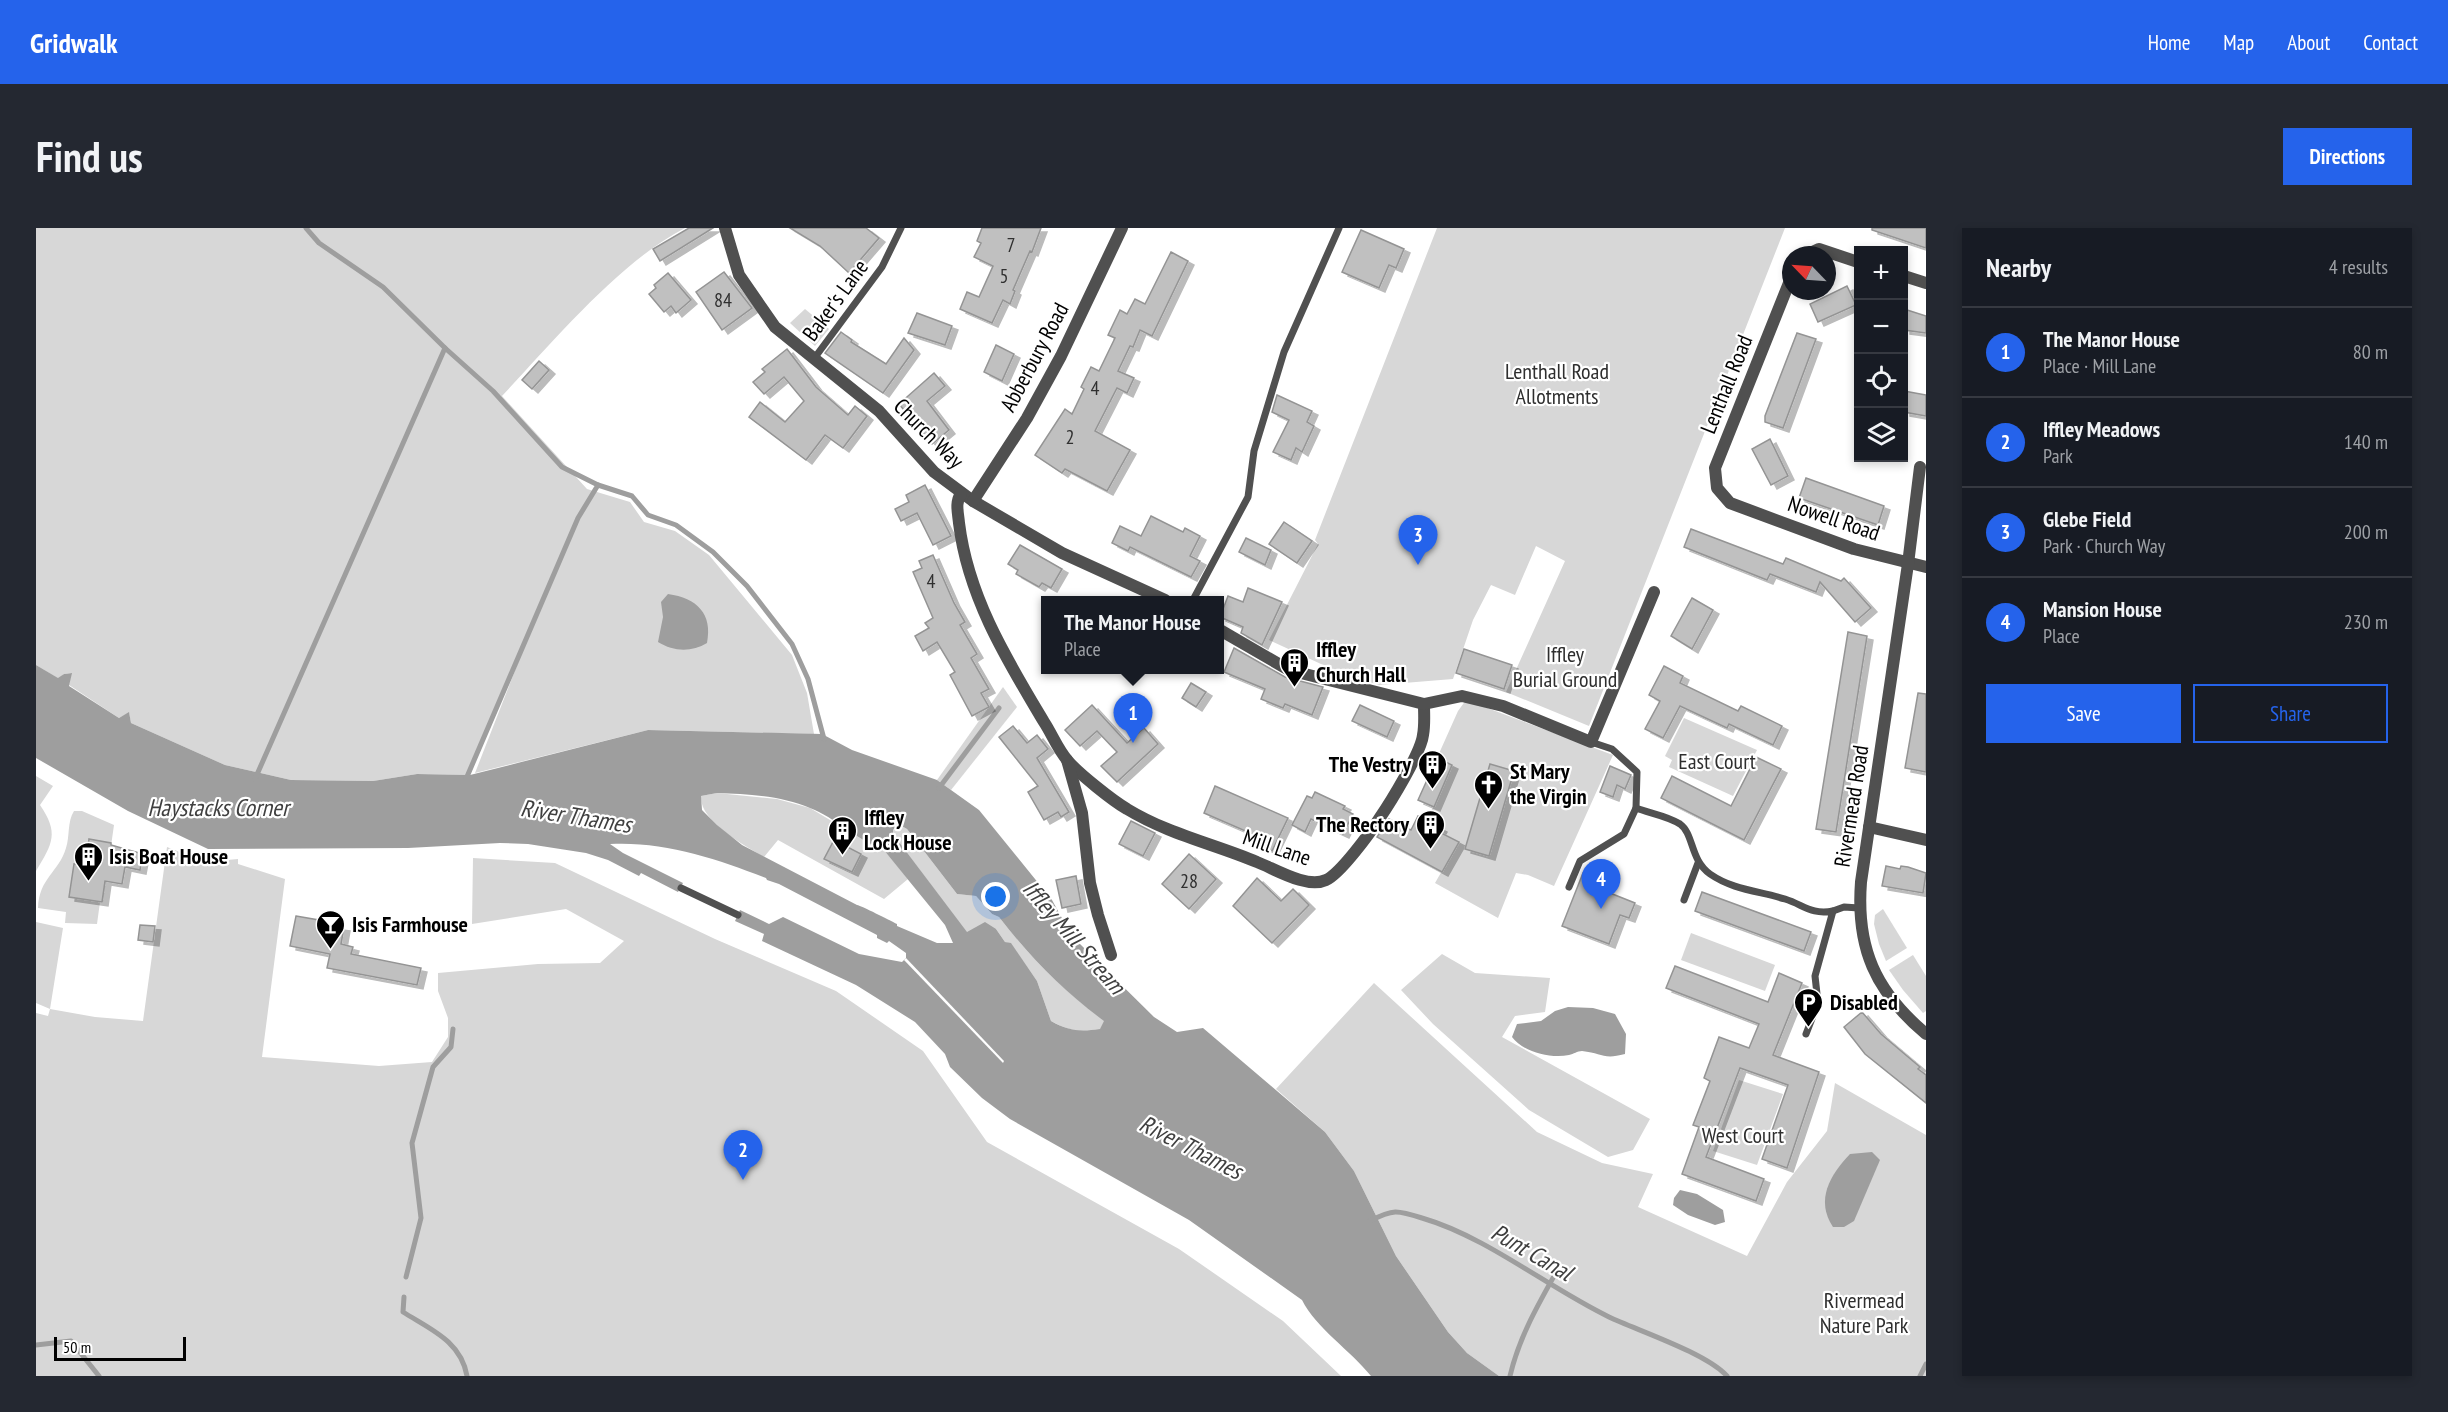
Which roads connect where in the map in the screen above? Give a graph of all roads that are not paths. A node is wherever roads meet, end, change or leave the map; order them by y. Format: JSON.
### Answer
{"nodes":[{"id":1,"x":725,"y":228,"type":"edge"},
{"id":2,"x":901,"y":228,"type":"edge"},
{"id":3,"x":1122,"y":228,"type":"edge"},
{"id":4,"x":1339,"y":228,"type":"edge"},
{"id":5,"x":1836,"y":255,"type":"edge"},
{"id":6,"x":1854,"y":261,"type":"edge"},
{"id":7,"x":1908,"y":277,"type":"edge"},
{"id":8,"x":1926,"y":283,"type":"edge"},
{"id":9,"x":1782,"y":300,"type":"edge"},
{"id":10,"x":813,"y":360,"type":"junction"},
{"id":11,"x":1920,"y":467,"type":"dead end"},
{"id":12,"x":961,"y":493,"type":"junction"},
{"id":13,"x":973,"y":501,"type":"junction"},
{"id":14,"x":1730,"y":503,"type":"joint"},
{"id":15,"x":1908,"y":564,"type":"junction"},
{"id":16,"x":1926,"y":567,"type":"edge"},
{"id":17,"x":1654,"y":592,"type":"dead end"},
{"id":18,"x":1156,"y":596,"type":"edge"},
{"id":19,"x":1195,"y":596,"type":"edge"},
{"id":20,"x":1224,"y":632,"type":"edge"},
{"id":21,"x":1424,"y":704,"type":"junction"},
{"id":22,"x":1591,"y":742,"type":"junction"},
{"id":23,"x":1067,"y":760,"type":"junction"},
{"id":24,"x":1636,"y":808,"type":"junction"},
{"id":25,"x":1869,"y":827,"type":"junction"},
{"id":26,"x":1926,"y":840,"type":"edge"},
{"id":27,"x":1698,"y":863,"type":"junction"},
{"id":28,"x":1569,"y":887,"type":"dead end"},
{"id":29,"x":681,"y":888,"type":"dead end"},
{"id":30,"x":1684,"y":900,"type":"dead end"},
{"id":31,"x":1859,"y":908,"type":"junction"},
{"id":32,"x":1833,"y":911,"type":"junction"},
{"id":33,"x":738,"y":915,"type":"dead end"},
{"id":34,"x":1110,"y":955,"type":"dead end"},
{"id":35,"x":1806,"y":1034,"type":"dead end"},
{"id":36,"x":1926,"y":1035,"type":"edge"}],
"edges":[{"from":1,"to":10,"type":"street","name":"Church Way"},
{"from":2,"to":10,"type":"lane","name":"Baker's Lane"},
{"from":3,"to":13,"type":"street","name":"Abberbury Road"},
{"from":4,"to":19,"type":"lane"},
{"from":5,"to":6,"type":"street"},
{"from":7,"to":8,"type":"street"},
{"from":9,"to":14,"type":"street","name":"Lenthall Road"},
{"from":10,"to":12,"type":"street","name":"Church Way"},
{"from":11,"to":15,"type":"street","name":"Rivermead Road"},
{"from":12,"to":13,"type":"street","name":"Church Way"},
{"from":12,"to":23,"type":"street","name":"Mill Lane"},
{"from":13,"to":18,"type":"street","name":"Church Way"},
{"from":14,"to":15,"type":"street","name":"Nowell Road"},
{"from":15,"to":16,"type":"street","name":"Nowell Road"},
{"from":15,"to":25,"type":"street","name":"Rivermead Road"},
{"from":17,"to":22,"type":"street"},
{"from":20,"to":21,"type":"street"},
{"from":21,"to":22,"type":"street"},
{"from":21,"to":23,"type":"street","name":"Mill Lane"},
{"from":22,"to":24,"type":"lane"},
{"from":23,"to":34,"type":"street","name":"Mill Lane"},
{"from":24,"to":27,"type":"lane"},
{"from":24,"to":28,"type":"lane"},
{"from":25,"to":26,"type":"street"},
{"from":25,"to":31,"type":"street","name":"Rivermead Road"},
{"from":27,"to":30,"type":"lane"},
{"from":27,"to":32,"type":"lane"},
{"from":29,"to":33,"type":"lane"},
{"from":31,"to":32,"type":"lane"},
{"from":31,"to":36,"type":"street","name":"Rivermead Road"},
{"from":32,"to":35,"type":"lane"}]}
